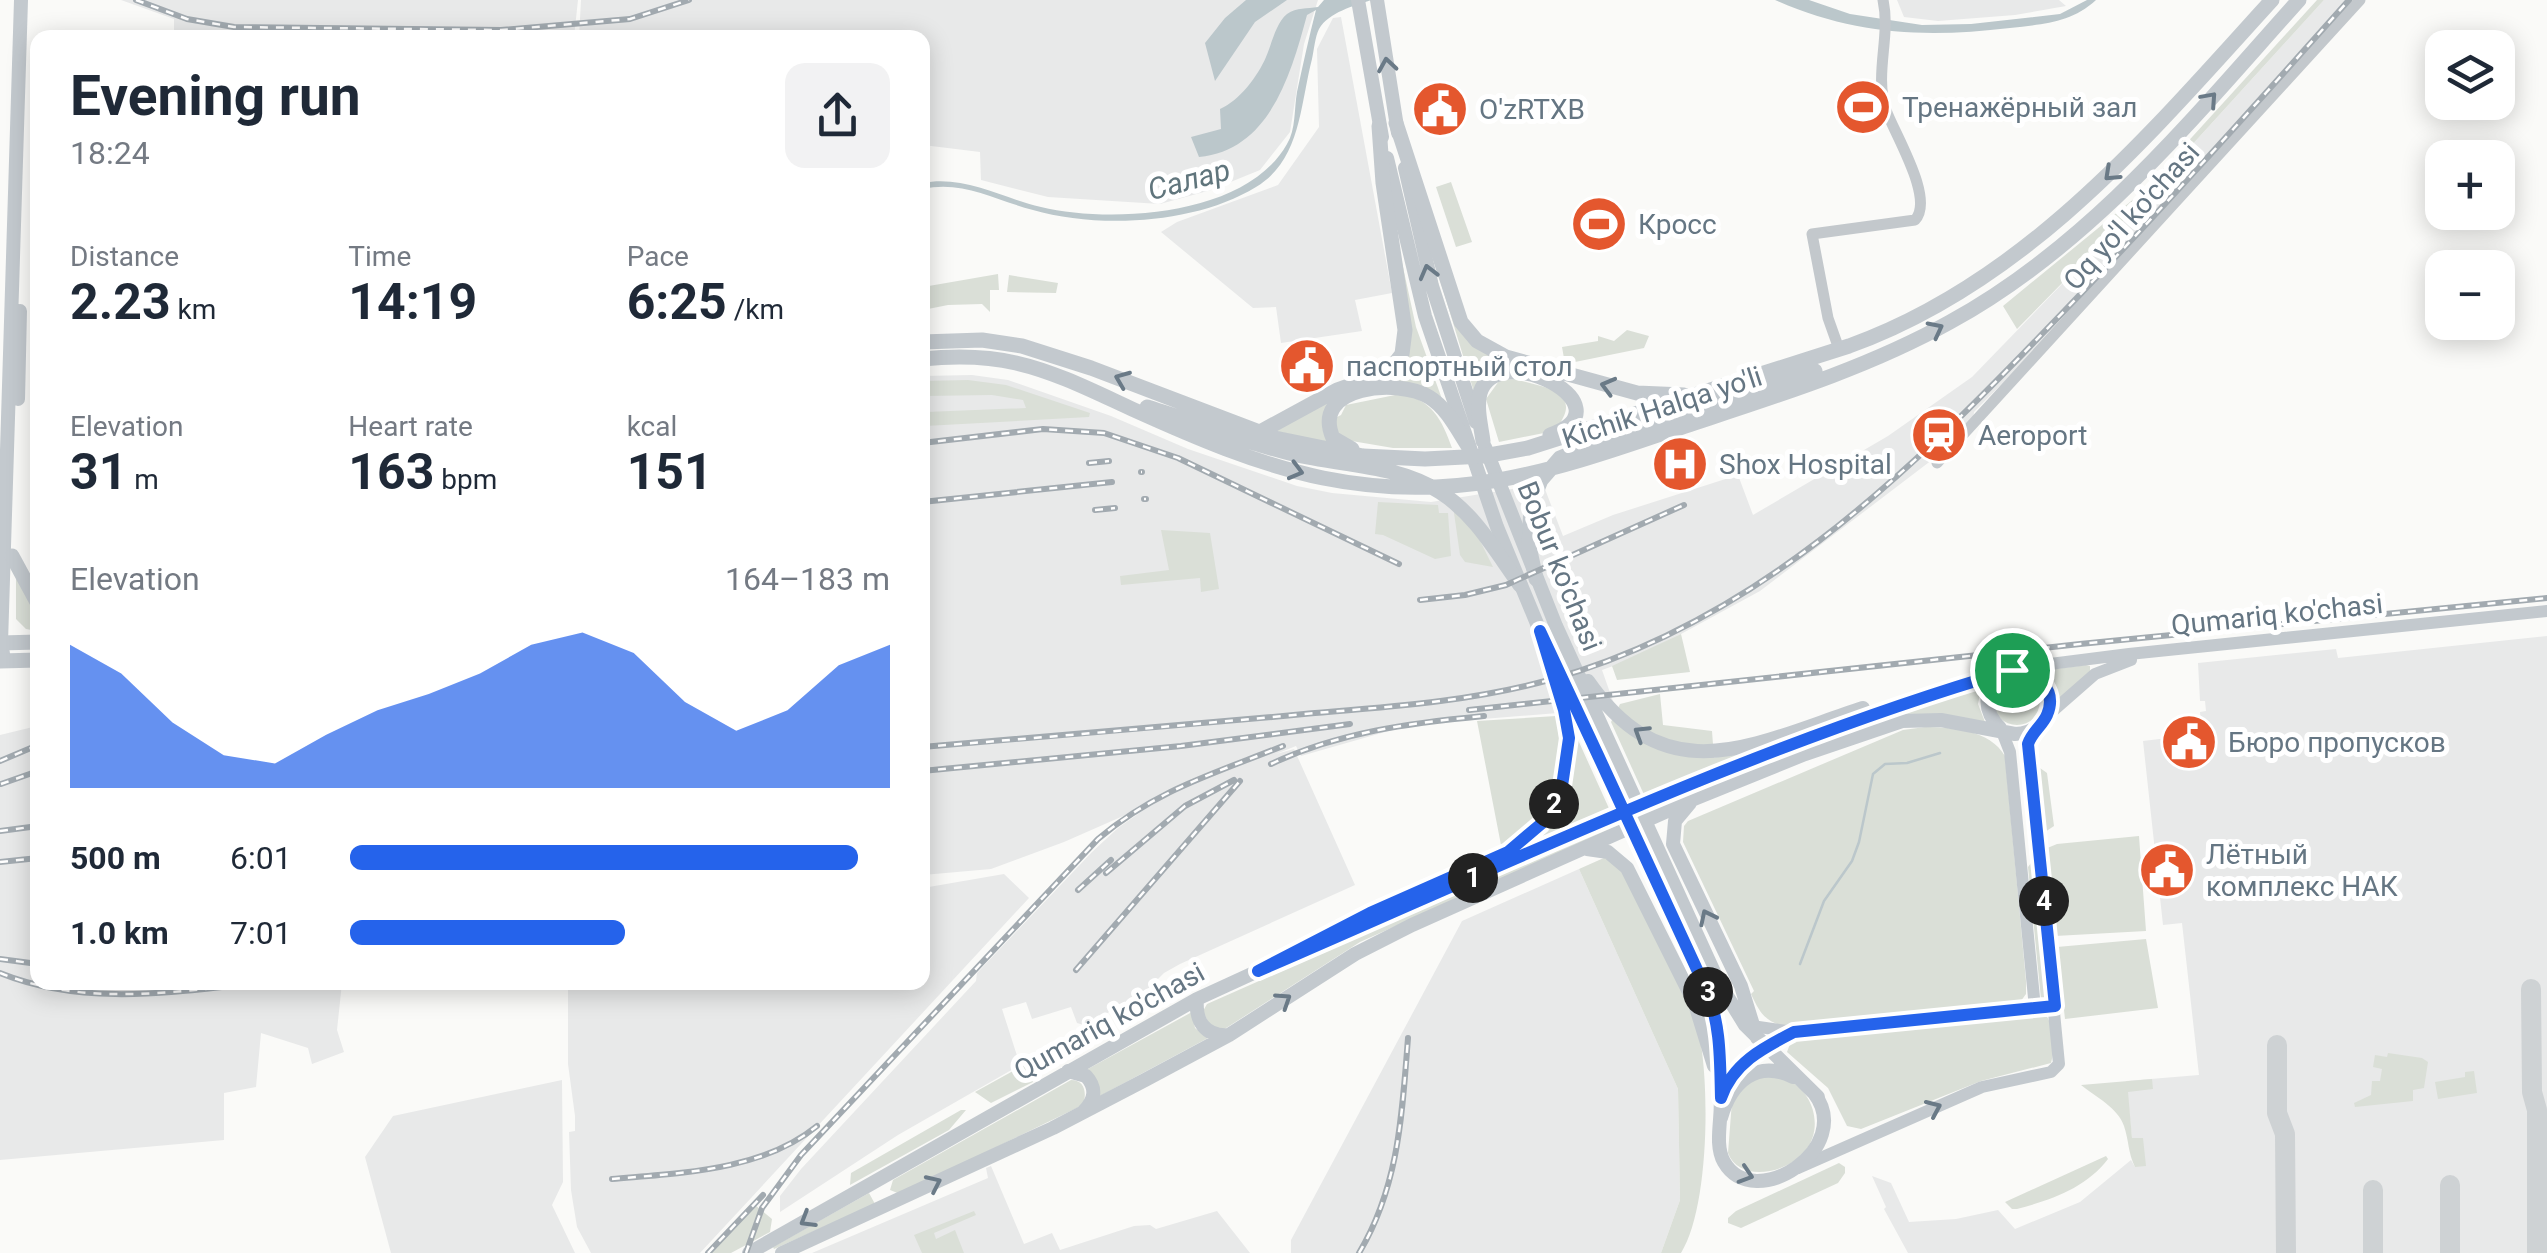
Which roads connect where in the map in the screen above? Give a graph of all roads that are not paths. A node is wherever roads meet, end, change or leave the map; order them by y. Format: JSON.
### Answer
{"nodes":[{"id":1,"x":23,"y":0,"type":"edge"},
{"id":2,"x":2272,"y":0,"type":"edge"},
{"id":3,"x":2299,"y":0,"type":"edge"},
{"id":4,"x":2360,"y":0,"type":"edge"},
{"id":5,"x":1377,"y":4,"type":"edge"},
{"id":6,"x":1358,"y":6,"type":"edge"},
{"id":7,"x":1884,"y":6,"type":"edge"},
{"id":8,"x":1388,"y":124,"type":"junction"},
{"id":9,"x":930,"y":342,"type":"edge"},
{"id":10,"x":1022,"y":346,"type":"junction"},
{"id":11,"x":930,"y":359,"type":"edge"},
{"id":12,"x":1844,"y":360,"type":"junction"},
{"id":13,"x":1018,"y":363,"type":"junction"},
{"id":14,"x":1100,"y":394,"type":"junction"},
{"id":15,"x":1704,"y":394,"type":"junction"},
{"id":16,"x":1258,"y":433,"type":"junction"},
{"id":17,"x":1478,"y":448,"type":"junction"},
{"id":18,"x":1400,"y":459,"type":"junction"},
{"id":19,"x":1937,"y":463,"type":"dead end"},
{"id":20,"x":11,"y":474,"type":"junction"},
{"id":21,"x":12,"y":556,"type":"junction"},
{"id":22,"x":1528,"y":582,"type":"junction"},
{"id":23,"x":30,"y":589,"type":"edge"},
{"id":24,"x":2547,"y":614,"type":"edge"},
{"id":25,"x":1556,"y":626,"type":"junction"},
{"id":26,"x":1540,"y":631,"type":"junction"},
{"id":27,"x":30,"y":642,"type":"edge"},
{"id":28,"x":3,"y":643,"type":"edge"},
{"id":29,"x":30,"y":660,"type":"edge"},
{"id":30,"x":3,"y":661,"type":"edge"},
{"id":31,"x":2012,"y":670,"type":"junction"},
{"id":32,"x":1937,"y":692,"type":"junction"},
{"id":33,"x":2047,"y":716,"type":"junction"},
{"id":34,"x":2036,"y":728,"type":"junction"},
{"id":35,"x":2001,"y":729,"type":"junction"},
{"id":36,"x":1694,"y":799,"type":"junction"},
{"id":37,"x":1578,"y":851,"type":"junction"},
{"id":38,"x":1675,"y":852,"type":"junction"},
{"id":39,"x":2040,"y":856,"type":"junction"},
{"id":40,"x":2020,"y":858,"type":"junction"},
{"id":41,"x":1630,"y":873,"type":"junction"},
{"id":42,"x":1687,"y":931,"type":"junction"},
{"id":43,"x":1258,"y":971,"type":"junction"},
{"id":44,"x":1197,"y":999,"type":"junction"},
{"id":45,"x":2055,"y":1006,"type":"junction"},
{"id":46,"x":2035,"y":1008,"type":"junction"},
{"id":47,"x":1794,"y":1032,"type":"junction"},
{"id":48,"x":1756,"y":1034,"type":"junction"},
{"id":49,"x":1229,"y":1035,"type":"junction"},
{"id":50,"x":1068,"y":1071,"type":"junction"},
{"id":51,"x":1818,"y":1097,"type":"junction"},
{"id":52,"x":1721,"y":1098,"type":"junction"},
{"id":53,"x":1084,"y":1112,"type":"junction"},
{"id":54,"x":1721,"y":1118,"type":"junction"},
{"id":55,"x":1789,"y":1173,"type":"junction"},
{"id":56,"x":884,"y":1175,"type":"junction"},
{"id":57,"x":893,"y":1203,"type":"junction"},
{"id":58,"x":758,"y":1251,"type":"edge"},
{"id":59,"x":782,"y":1253,"type":"edge"}],
"edges":[{"from":1,"to":20,"type":"main road"},
{"from":2,"to":12,"type":"highway","name":"Kichik Halqa yo'li","one_way":true},
{"from":12,"to":3,"type":"highway","name":"Kichik Halqa yo'li","one_way":true},
{"from":4,"to":19,"type":"street","name":"Oq yo'l ko'chasi"},
{"from":8,"to":5,"type":"main road","name":"Bobur ko'chasi","one_way":true},
{"from":6,"to":8,"type":"main road","name":"Bobur ko'chasi"},
{"from":7,"to":12,"type":"street"},
{"from":15,"to":8,"type":"highway","one_way":true},
{"from":8,"to":16,"type":"highway"},
{"from":17,"to":8,"type":"main road","name":"Bobur ko'chasi","one_way":true},
{"from":8,"to":17,"type":"main road","name":"Bobur ko'chasi"},
{"from":9,"to":10,"type":"highway","name":"Kichik Halqa yo'li"},
{"from":10,"to":13,"type":"highway"},
{"from":16,"to":10,"type":"highway","name":"Kichik Halqa yo'li","one_way":true},
{"from":11,"to":13,"type":"highway","name":"Kichik Halqa yo'li"},
{"from":14,"to":12,"type":"highway","name":"Kichik Halqa yo'li","one_way":true},
{"from":12,"to":15,"type":"highway","name":"Kichik Halqa yo'li"},
{"from":12,"to":22,"type":"highway"},
{"from":13,"to":14,"type":"highway","name":"Kichik Halqa yo'li"},
{"from":14,"to":22,"type":"highway"},
{"from":15,"to":17,"type":"highway","name":"Kichik Halqa yo'li"},
{"from":16,"to":18,"type":"highway","name":"Kichik Halqa yo'li"},
{"from":17,"to":17,"type":"highway"},
{"from":17,"to":18,"type":"highway","name":"Kichik Halqa yo'li"},
{"from":17,"to":18,"type":"highway"},
{"from":17,"to":22,"type":"main road","name":"Bobur ko'chasi"},
{"from":20,"to":21,"type":"main road"},
{"from":20,"to":28,"type":"main road"},
{"from":21,"to":23,"type":"highway"},
{"from":21,"to":28,"type":"main road"},
{"from":22,"to":25,"type":"main road","name":"Bobur ko'chasi"},
{"from":22,"to":26,"type":"main road","name":"Bobur ko'chasi"},
{"from":24,"to":31,"type":"main road","name":"Qumariq ko'chasi"},
{"from":24,"to":33,"type":"main road","name":"Qumariq ko'chasi"},
{"from":32,"to":25,"type":"main road","one_way":true},
{"from":25,"to":42,"type":"main road","name":"Bobur ko'chasi"},
{"from":26,"to":42,"type":"main road","name":"Bobur ko'chasi"},
{"from":26,"to":43,"type":"main road"},
{"from":27,"to":28,"type":"highway"},
{"from":28,"to":30,"type":"main road"},
{"from":29,"to":30,"type":"highway"},
{"from":31,"to":32,"type":"main road","name":"Qumariq ko'chasi"},
{"from":31,"to":33,"type":"main road"},
{"from":31,"to":35,"type":"main road"},
{"from":32,"to":43,"type":"main road","name":"Qumariq ko'chasi"},
{"from":33,"to":34,"type":"main road","name":"Qumariq ko'chasi"},
{"from":34,"to":35,"type":"main road"},
{"from":34,"to":39,"type":"main road"},
{"from":35,"to":36,"type":"main road"},
{"from":35,"to":40,"type":"main road"},
{"from":36,"to":37,"type":"main road"},
{"from":36,"to":38,"type":"main road"},
{"from":37,"to":41,"type":"main road"},
{"from":49,"to":37,"type":"main road","one_way":true},
{"from":38,"to":41,"type":"main road"},
{"from":48,"to":38,"type":"main road","one_way":true},
{"from":39,"to":40,"type":"main road"},
{"from":39,"to":45,"type":"main road"},
{"from":40,"to":46,"type":"main road"},
{"from":41,"to":52,"type":"main road"},
{"from":42,"to":48,"type":"main road","name":"Bobur ko'chasi"},
{"from":42,"to":52,"type":"main road","name":"Bobur ko'chasi"},
{"from":43,"to":44,"type":"main road","name":"Qumariq ko'chasi"},
{"from":44,"to":49,"type":"main road"},
{"from":44,"to":50,"type":"main road","name":"Qumariq ko'chasi"},
{"from":45,"to":46,"type":"main road"},
{"from":55,"to":45,"type":"main road","one_way":true},
{"from":46,"to":47,"type":"main road"},
{"from":47,"to":48,"type":"main road"},
{"from":47,"to":48,"type":"main road"},
{"from":48,"to":51,"type":"main road","name":"Bobur ko'chasi"},
{"from":48,"to":52,"type":"main road"},
{"from":49,"to":53,"type":"main road"},
{"from":50,"to":53,"type":"main road"},
{"from":50,"to":56,"type":"main road","name":"Qumariq ko'chasi"},
{"from":51,"to":54,"type":"main road"},
{"from":51,"to":55,"type":"main road"},
{"from":52,"to":54,"type":"main road"},
{"from":57,"to":53,"type":"main road","one_way":true},
{"from":54,"to":55,"type":"main road","one_way":true},
{"from":56,"to":57,"type":"main road"},
{"from":56,"to":58,"type":"main road","name":"Qumariq ko'chasi","one_way":true},
{"from":57,"to":59,"type":"main road"}]}
